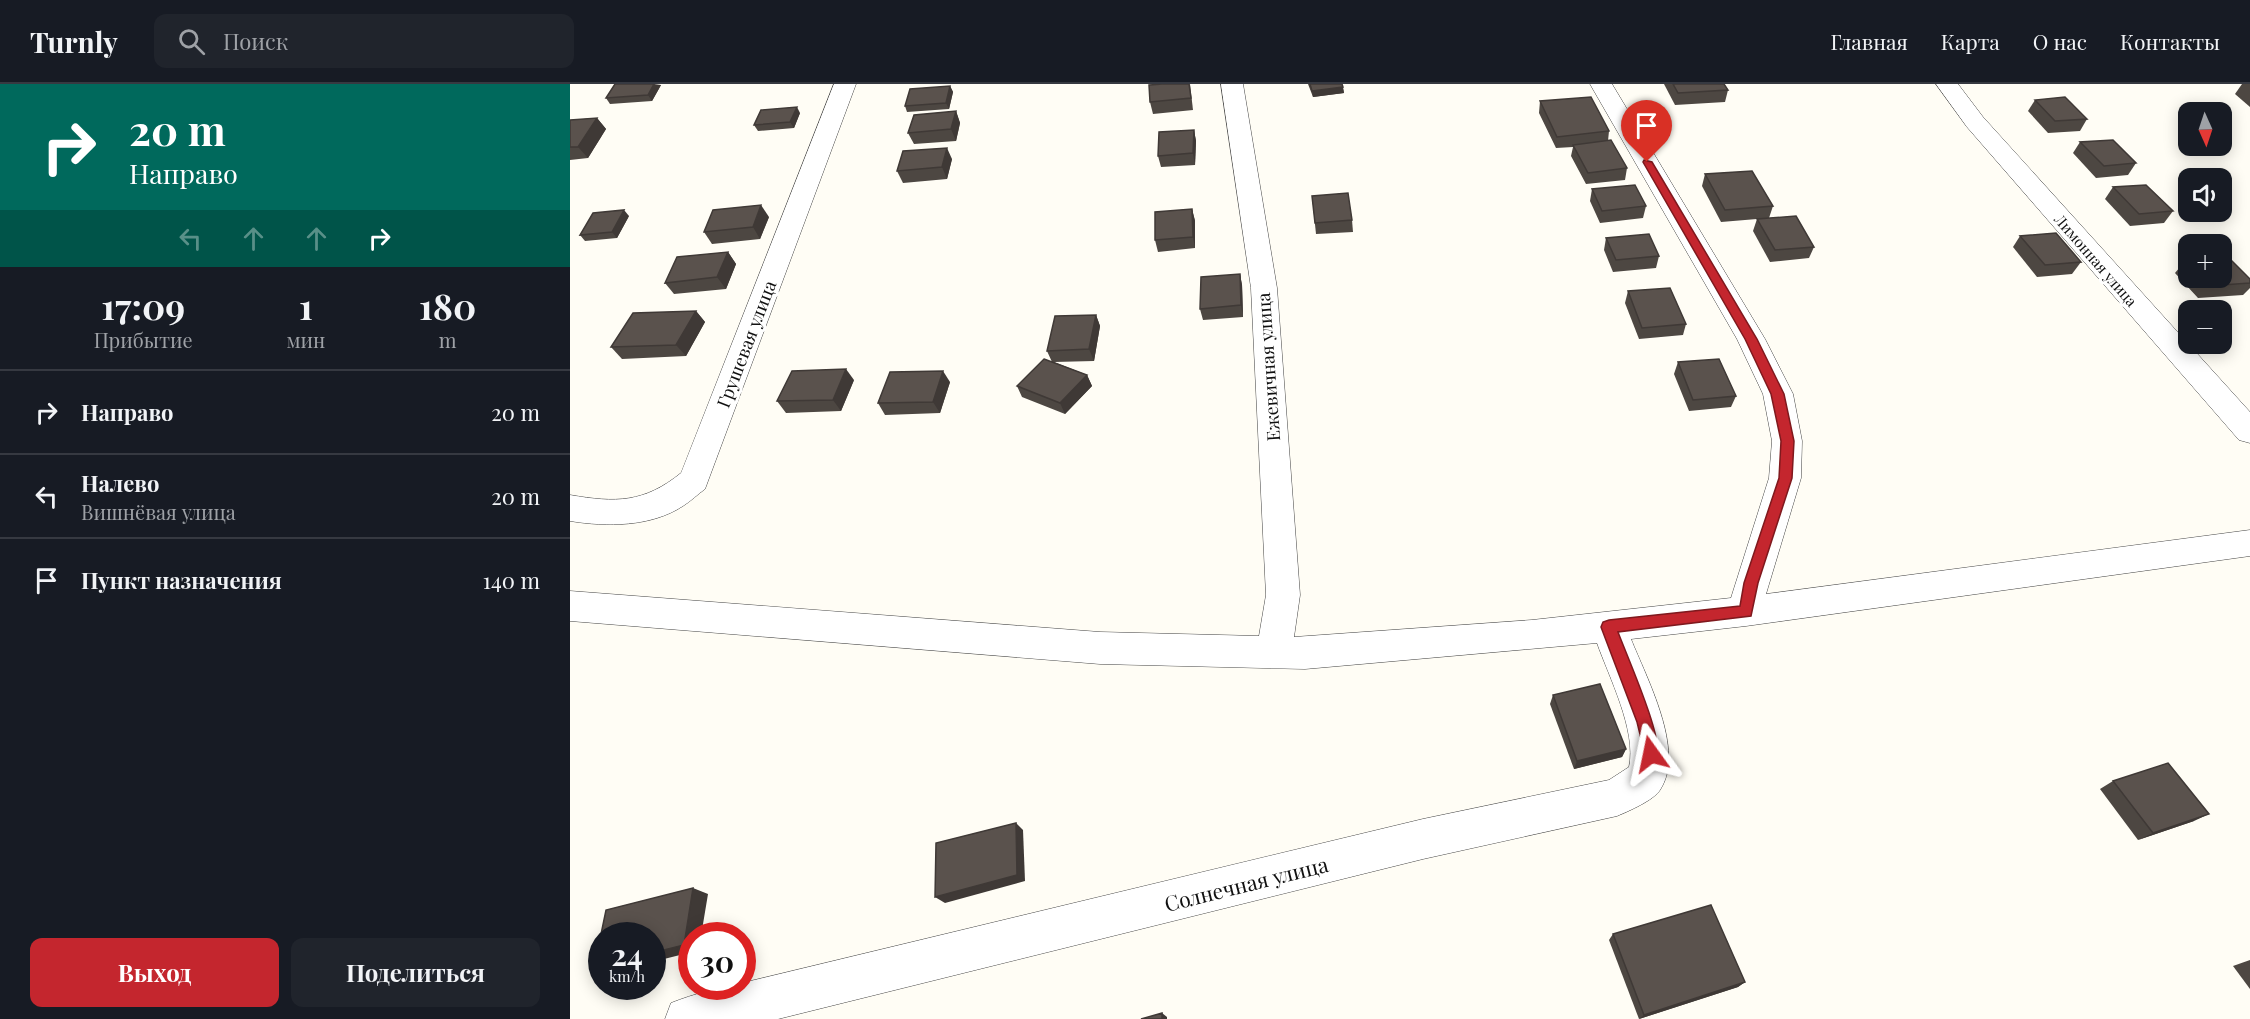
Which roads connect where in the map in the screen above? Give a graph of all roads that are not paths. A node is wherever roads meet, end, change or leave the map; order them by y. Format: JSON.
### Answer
{"nodes":[{"id":1,"x":845,"y":84,"type":"edge"},
{"id":2,"x":1232,"y":84,"type":"edge"},
{"id":3,"x":1601,"y":84,"type":"edge"},
{"id":4,"x":1947,"y":84,"type":"edge"},
{"id":5,"x":2250,"y":432,"type":"edge"},
{"id":6,"x":570,"y":508,"type":"edge"},
{"id":7,"x":2250,"y":543,"type":"edge"},
{"id":8,"x":570,"y":606,"type":"edge"},
{"id":9,"x":1746,"y":611,"type":"junction"},
{"id":10,"x":1609,"y":627,"type":"junction"},
{"id":11,"x":1274,"y":652,"type":"junction"},
{"id":12,"x":687,"y":1019,"type":"edge"}],
"edges":[{"from":1,"to":6,"type":"street","name":"Грушевая улица"},
{"from":2,"to":11,"type":"street","name":"Ежевичная улица"},
{"from":3,"to":9,"type":"street"},
{"from":4,"to":5,"type":"street","name":"Лимонная улица"},
{"from":7,"to":9,"type":"street"},
{"from":8,"to":11,"type":"street"},
{"from":9,"to":10,"type":"street"},
{"from":10,"to":11,"type":"street"},
{"from":10,"to":12,"type":"street","name":"Солнечная улица"}]}
